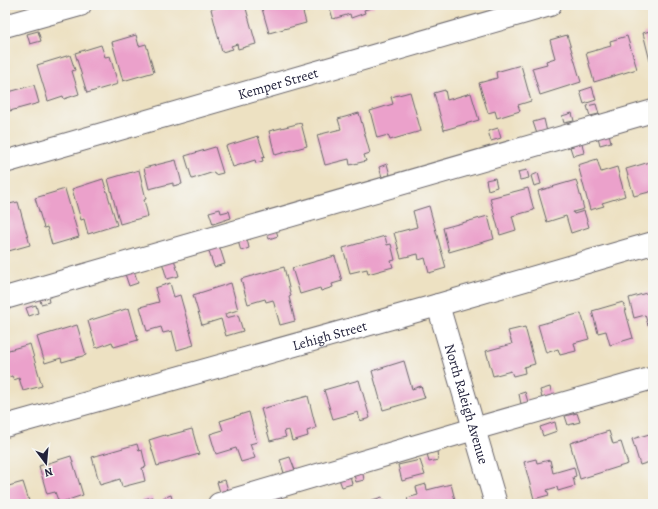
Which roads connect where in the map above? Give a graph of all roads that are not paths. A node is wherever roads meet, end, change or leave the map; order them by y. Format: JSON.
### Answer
{"nodes":[{"id":1,"x":80,"y":5,"type":"edge"},
{"id":2,"x":550,"y":5,"type":"edge"},
{"id":3,"x":5,"y":26,"type":"edge"},
{"id":4,"x":653,"y":111,"type":"edge"},
{"id":5,"x":5,"y":162,"type":"edge"},
{"id":6,"x":653,"y":243,"type":"edge"},
{"id":7,"x":5,"y":298,"type":"edge"},
{"id":8,"x":438,"y":305,"type":"junction"},
{"id":9,"x":653,"y":378,"type":"edge"},
{"id":10,"x":5,"y":426,"type":"edge"},
{"id":11,"x":474,"y":429,"type":"junction"},
{"id":12,"x":219,"y":504,"type":"edge"},
{"id":13,"x":496,"y":504,"type":"edge"}],
"edges":[{"from":1,"to":3,"type":"street"},
{"from":2,"to":5,"type":"street","name":"Kemper Street"},
{"from":4,"to":7,"type":"street"},
{"from":6,"to":8,"type":"street","name":"Lehigh Street"},
{"from":8,"to":10,"type":"street","name":"Lehigh Street"},
{"from":8,"to":11,"type":"street","name":"North Raleigh Avenue"},
{"from":9,"to":11,"type":"street"},
{"from":11,"to":12,"type":"street"},
{"from":11,"to":13,"type":"street","name":"North Raleigh Avenue"}]}
